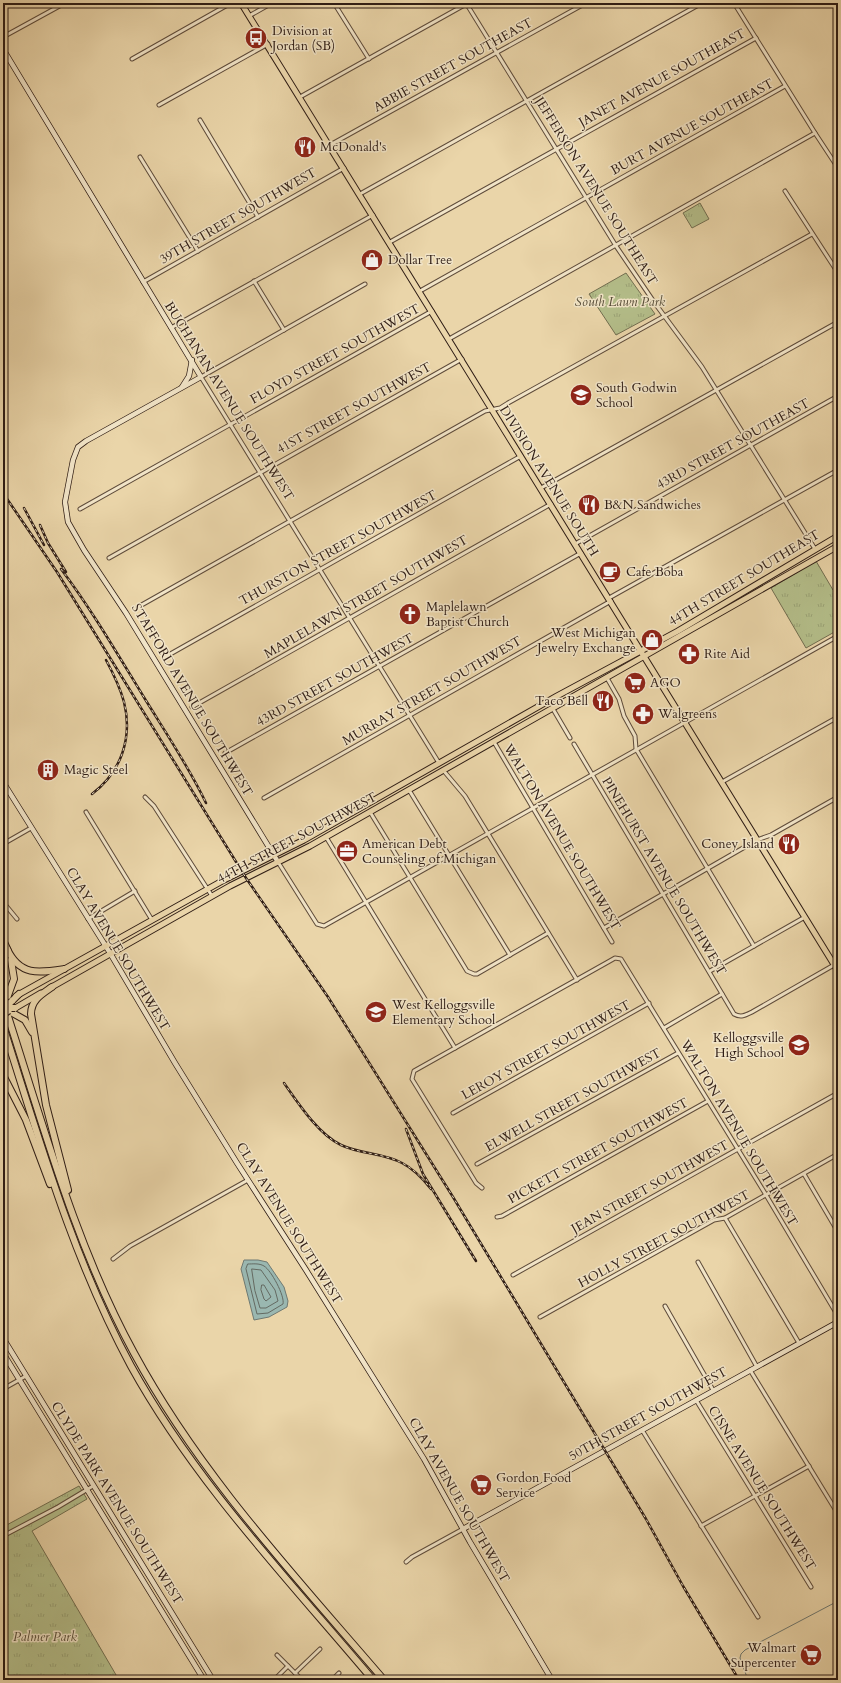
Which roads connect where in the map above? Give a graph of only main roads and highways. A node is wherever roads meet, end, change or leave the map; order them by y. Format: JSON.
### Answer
{"nodes":[{"id":1,"x":241,"y":3,"type":"edge"},
{"id":2,"x":838,"y":536,"type":"edge"},
{"id":3,"x":838,"y":546,"type":"edge"},
{"id":4,"x":640,"y":651,"type":"junction"},
{"id":5,"x":644,"y":657,"type":"junction"},
{"id":6,"x":557,"y":696,"type":"junction"},
{"id":7,"x":553,"y":708,"type":"junction"},
{"id":8,"x":534,"y":709,"type":"junction"},
{"id":9,"x":518,"y":718,"type":"junction"},
{"id":10,"x":533,"y":720,"type":"junction"},
{"id":11,"x":514,"y":731,"type":"junction"},
{"id":12,"x":399,"y":786,"type":"junction"},
{"id":13,"x":386,"y":803,"type":"junction"},
{"id":14,"x":3,"y":940,"type":"edge"},
{"id":15,"x":7,"y":949,"type":"junction"},
{"id":16,"x":64,"y":969,"type":"junction"},
{"id":17,"x":838,"y":971,"type":"edge"},
{"id":18,"x":52,"y":987,"type":"junction"},
{"id":19,"x":19,"y":994,"type":"joint"},
{"id":20,"x":7,"y":1005,"type":"edge"},
{"id":21,"x":3,"y":1015,"type":"edge"},
{"id":22,"x":3,"y":1026,"type":"edge"},
{"id":23,"x":36,"y":1048,"type":"junction"},
{"id":24,"x":3,"y":1076,"type":"edge"},
{"id":25,"x":76,"y":1224,"type":"junction"},
{"id":26,"x":78,"y":1252,"type":"junction"},
{"id":27,"x":373,"y":1680,"type":"edge"},
{"id":28,"x":384,"y":1680,"type":"edge"}],
"edges":[{"from":1,"to":4,"type":"main road","name":"DIVISION AVENUE SOUTH"},
{"from":2,"to":4,"type":"main road","name":"44TH STREET SOUTHEAST"},
{"from":3,"to":5,"type":"main road","name":"44TH STREET SOUTHEAST"},
{"from":4,"to":5,"type":"main road","name":"DIVISION AVENUE SOUTH"},
{"from":4,"to":6,"type":"main road","name":"44TH STREET SOUTHWEST"},
{"from":5,"to":7,"type":"main road","name":"44TH STREET SOUTHWEST"},
{"from":5,"to":17,"type":"main road","name":"DIVISION AVENUE SOUTH"},
{"from":6,"to":7,"type":"main road"},
{"from":6,"to":8,"type":"main road","name":"44TH STREET SOUTHWEST"},
{"from":7,"to":10,"type":"main road","name":"44TH STREET SOUTHWEST"},
{"from":8,"to":9,"type":"main road","name":"44TH STREET SOUTHWEST"},
{"from":8,"to":10,"type":"main road"},
{"from":9,"to":11,"type":"main road"},
{"from":9,"to":12,"type":"main road","name":"44TH STREET SOUTHWEST"},
{"from":10,"to":11,"type":"main road","name":"44TH STREET SOUTHWEST"},
{"from":11,"to":13,"type":"main road","name":"44TH STREET SOUTHWEST"},
{"from":12,"to":13,"type":"main road"},
{"from":12,"to":16,"type":"main road","name":"44TH STREET SOUTHWEST"},
{"from":13,"to":18,"type":"main road","name":"44TH STREET SOUTHWEST"},
{"from":14,"to":15,"type":"highway"},
{"from":15,"to":16,"type":"highway"},
{"from":15,"to":20,"type":"highway"},
{"from":16,"to":19,"type":"main road","name":"44TH STREET SOUTHWEST"},
{"from":18,"to":20,"type":"main road","name":"44TH STREET SOUTHWEST"},
{"from":18,"to":23,"type":"highway"},
{"from":19,"to":20,"type":"highway"},
{"from":20,"to":21,"type":"main road","name":"44TH STREET SOUTHWEST","bridge":true},
{"from":20,"to":23,"type":"highway"},
{"from":20,"to":25,"type":"highway"},
{"from":22,"to":26,"type":"highway"},
{"from":23,"to":25,"type":"highway"},
{"from":24,"to":26,"type":"highway"},
{"from":25,"to":28,"type":"highway"},
{"from":26,"to":27,"type":"highway"}]}
